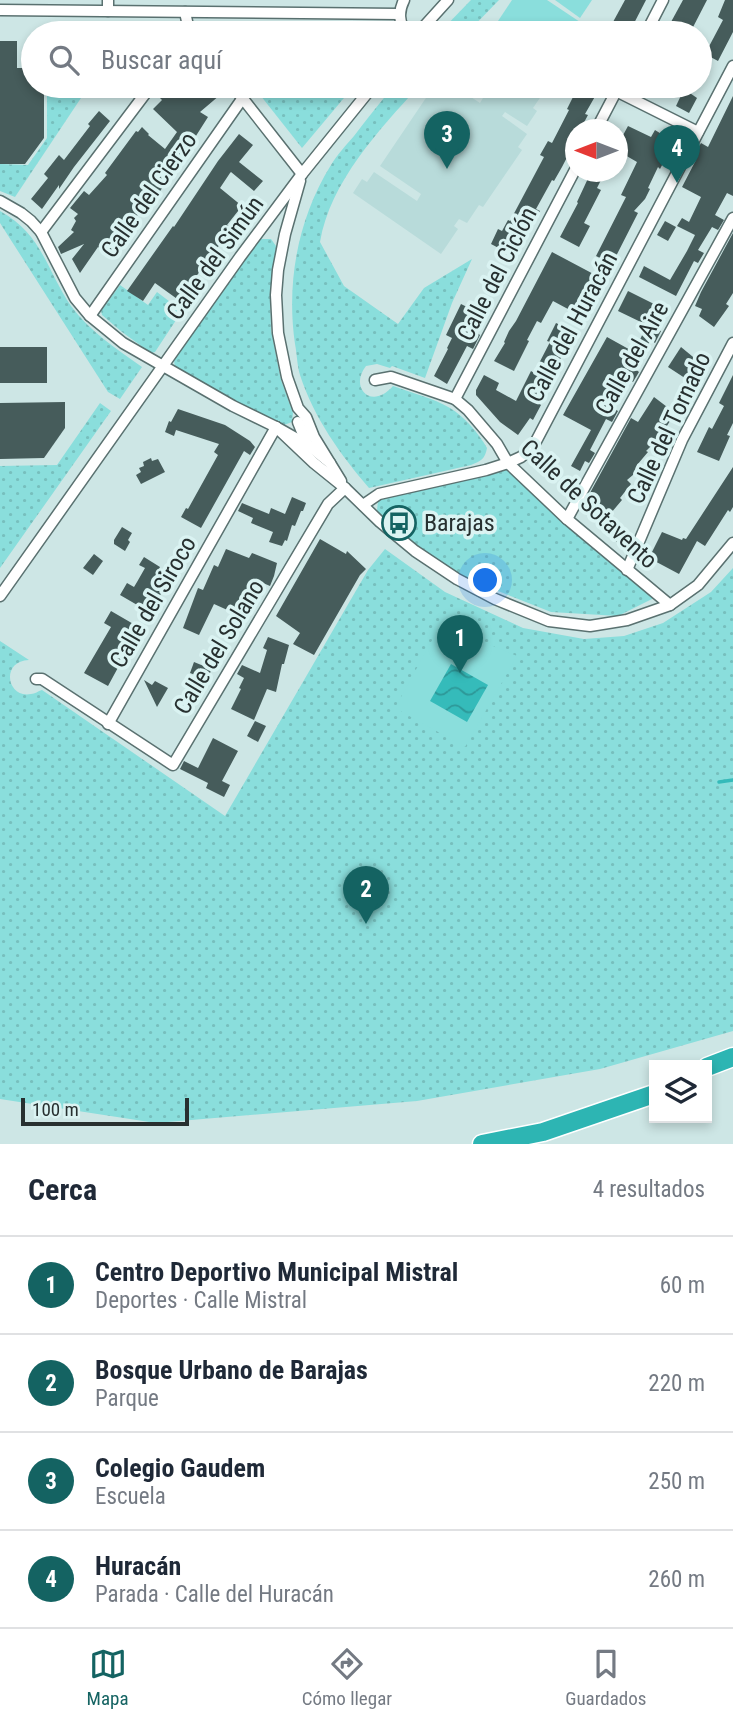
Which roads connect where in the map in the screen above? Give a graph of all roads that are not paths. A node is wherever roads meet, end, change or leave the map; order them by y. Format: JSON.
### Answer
{"nodes":[{"id":1,"x":108,"y":0,"type":"edge"},
{"id":2,"x":270,"y":0,"type":"edge"},
{"id":3,"x":404,"y":0,"type":"edge"},
{"id":4,"x":448,"y":0,"type":"edge"},
{"id":5,"x":663,"y":0,"type":"edge"},
{"id":6,"x":0,"y":10,"type":"edge"},
{"id":7,"x":108,"y":12,"type":"junction"},
{"id":8,"x":185,"y":12,"type":"junction"},
{"id":9,"x":270,"y":13,"type":"junction"},
{"id":10,"x":399,"y":14,"type":"junction"},
{"id":11,"x":187,"y":21,"type":"edge"},
{"id":12,"x":400,"y":21,"type":"edge"},
{"id":13,"x":429,"y":21,"type":"edge"},
{"id":14,"x":652,"y":21,"type":"edge"},
{"id":15,"x":733,"y":66,"type":"edge"},
{"id":16,"x":142,"y":98,"type":"edge"},
{"id":17,"x":363,"y":98,"type":"edge"},
{"id":18,"x":613,"y":98,"type":"edge"},
{"id":19,"x":636,"y":98,"type":"edge"},
{"id":20,"x":243,"y":99,"type":"joint"},
{"id":21,"x":602,"y":119,"type":"edge"},
{"id":22,"x":698,"y":132,"type":"junction"},
{"id":23,"x":302,"y":174,"type":"junction"},
{"id":24,"x":569,"y":182,"type":"edge"},
{"id":25,"x":0,"y":201,"type":"edge"},
{"id":26,"x":733,"y":218,"type":"edge"},
{"id":27,"x":41,"y":232,"type":"junction"},
{"id":28,"x":89,"y":316,"type":"junction"},
{"id":29,"x":733,"y":343,"type":"edge"},
{"id":30,"x":163,"y":367,"type":"junction"},
{"id":31,"x":375,"y":380,"type":"dead end"},
{"id":32,"x":456,"y":399,"type":"junction"},
{"id":33,"x":298,"y":408,"type":"junction"},
{"id":34,"x":298,"y":422,"type":"junction"},
{"id":35,"x":276,"y":427,"type":"junction"},
{"id":36,"x":308,"y":445,"type":"junction"},
{"id":37,"x":314,"y":463,"type":"junction"},
{"id":38,"x":330,"y":463,"type":"junction"},
{"id":39,"x":508,"y":463,"type":"junction"},
{"id":40,"x":345,"y":488,"type":"junction"},
{"id":41,"x":363,"y":505,"type":"junction"},
{"id":42,"x":567,"y":519,"type":"junction"},
{"id":43,"x":733,"y":543,"type":"edge"},
{"id":44,"x":627,"y":570,"type":"junction"},
{"id":45,"x":0,"y":596,"type":"edge"},
{"id":46,"x":670,"y":606,"type":"junction"},
{"id":47,"x":36,"y":679,"type":"dead end"},
{"id":48,"x":108,"y":724,"type":"junction"},
{"id":49,"x":733,"y":1057,"type":"edge"},
{"id":50,"x":712,"y":1065,"type":"edge"},
{"id":51,"x":733,"y":1067,"type":"edge"},
{"id":52,"x":712,"y":1074,"type":"edge"},
{"id":53,"x":649,"y":1094,"type":"edge"},
{"id":54,"x":482,"y":1144,"type":"edge"}],
"edges":[{"from":1,"to":7,"type":"street"},
{"from":2,"to":9,"type":"street"},
{"from":3,"to":10,"type":"street"},
{"from":4,"to":13,"type":"street"},
{"from":5,"to":14,"type":"street"},
{"from":6,"to":7,"type":"street"},
{"from":7,"to":8,"type":"street"},
{"from":8,"to":9,"type":"street"},
{"from":8,"to":11,"type":"street"},
{"from":9,"to":10,"type":"street"},
{"from":10,"to":12,"type":"street"},
{"from":15,"to":22,"type":"street","name":"Calle del Huracán"},
{"from":16,"to":27,"type":"street"},
{"from":17,"to":23,"type":"street","name":"Calle del Simún"},
{"from":18,"to":21,"type":"street"},
{"from":19,"to":22,"type":"street"},
{"from":20,"to":23,"type":"street"},
{"from":20,"to":28,"type":"street","name":"Calle del Cierzo"},
{"from":22,"to":39,"type":"street","name":"Calle del Huracán"},
{"from":23,"to":30,"type":"street","name":"Calle del Simún"},
{"from":23,"to":33,"type":"street"},
{"from":24,"to":32,"type":"street","name":"Calle del Ciclón"},
{"from":25,"to":27,"type":"street"},
{"from":26,"to":42,"type":"street","name":"Calle del Aire"},
{"from":27,"to":28,"type":"street"},
{"from":28,"to":30,"type":"street"},
{"from":29,"to":44,"type":"street","name":"Calle del Tornado"},
{"from":30,"to":35,"type":"street"},
{"from":30,"to":45,"type":"street","name":"Calle del Simún"},
{"from":31,"to":32,"type":"street","name":"Calle de Sotavento"},
{"from":32,"to":39,"type":"street","name":"Calle de Sotavento"},
{"from":33,"to":34,"type":"street"},
{"from":33,"to":38,"type":"street"},
{"from":34,"to":35,"type":"street"},
{"from":34,"to":36,"type":"street"},
{"from":35,"to":36,"type":"street"},
{"from":35,"to":37,"type":"street"},
{"from":35,"to":48,"type":"street","name":"Calle del Siroco"},
{"from":36,"to":37,"type":"street"},
{"from":36,"to":38,"type":"street"},
{"from":37,"to":40,"type":"street"},
{"from":38,"to":40,"type":"street"},
{"from":39,"to":41,"type":"street","name":"Calle del Huracán"},
{"from":39,"to":42,"type":"street","name":"Calle de Sotavento"},
{"from":40,"to":41,"type":"street"},
{"from":40,"to":48,"type":"street","name":"Calle del Solano"},
{"from":41,"to":46,"type":"street"},
{"from":42,"to":44,"type":"street","name":"Calle de Sotavento"},
{"from":43,"to":46,"type":"street"},
{"from":44,"to":46,"type":"street","name":"Calle de Sotavento"},
{"from":47,"to":48,"type":"street"},
{"from":49,"to":50,"type":"highway"},
{"from":51,"to":52,"type":"highway"},
{"from":53,"to":54,"type":"highway"}]}
